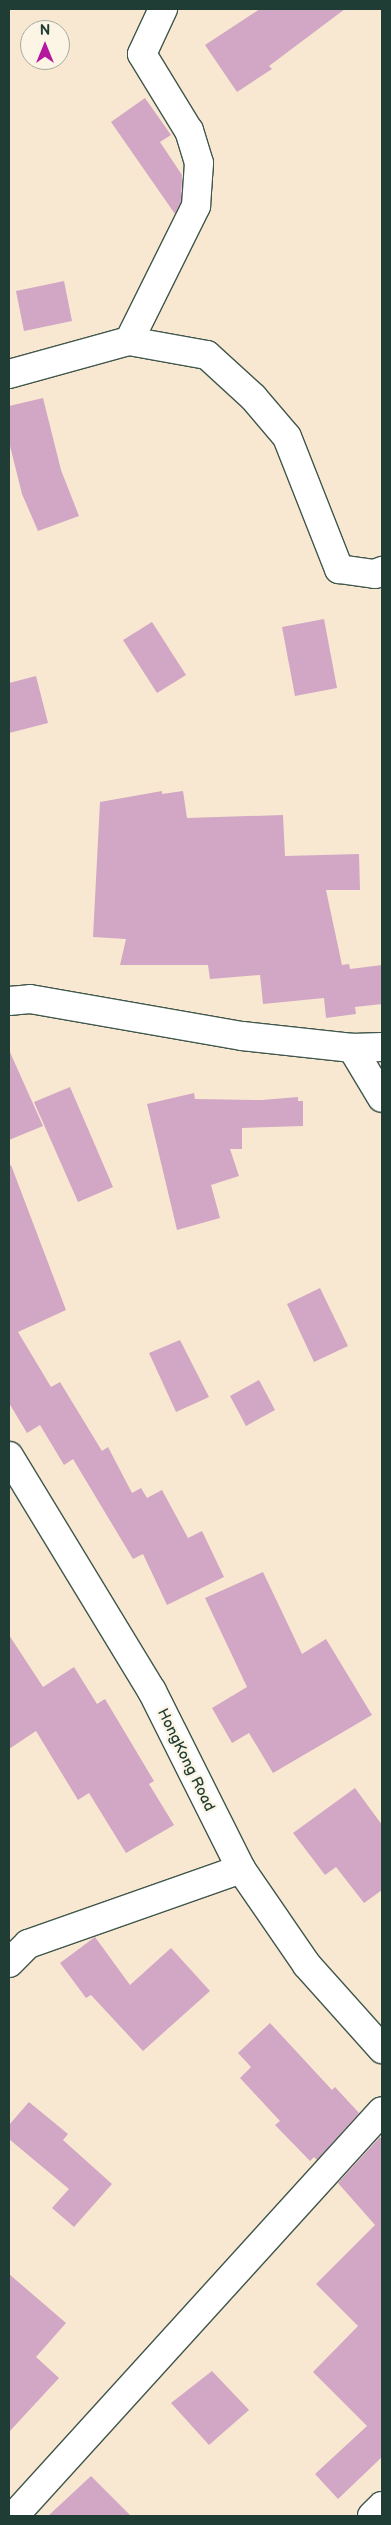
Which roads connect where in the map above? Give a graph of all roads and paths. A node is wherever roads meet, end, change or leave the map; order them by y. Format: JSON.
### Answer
{"nodes":[{"id":1,"x":163,"y":9,"type":"edge"},
{"id":2,"x":130,"y":341,"type":"junction"},
{"id":3,"x":9,"y":374,"type":"edge"},
{"id":4,"x":382,"y":571,"type":"edge"},
{"id":5,"x":9,"y":1001,"type":"edge"},
{"id":6,"x":382,"y":1047,"type":"edge"},
{"id":7,"x":352,"y":1048,"type":"junction"},
{"id":8,"x":382,"y":1098,"type":"edge"},
{"id":9,"x":9,"y":1456,"type":"edge"},
{"id":10,"x":240,"y":1869,"type":"junction"},
{"id":11,"x":9,"y":1963,"type":"edge"},
{"id":12,"x":382,"y":2049,"type":"edge"},
{"id":13,"x":382,"y":2111,"type":"edge"},
{"id":14,"x":382,"y":2506,"type":"edge"},
{"id":15,"x":14,"y":2516,"type":"edge"},
{"id":16,"x":372,"y":2516,"type":"edge"}],
"edges":[{"from":1,"to":2,"type":"street"},
{"from":2,"to":3,"type":"street"},
{"from":2,"to":4,"type":"street"},
{"from":5,"to":7,"type":"street"},
{"from":6,"to":7,"type":"street"},
{"from":7,"to":8,"type":"street"},
{"from":9,"to":10,"type":"street","name":"HongKong Road"},
{"from":10,"to":11,"type":"street"},
{"from":10,"to":12,"type":"street","name":"HongKong Road"},
{"from":13,"to":15,"type":"street"},
{"from":14,"to":16,"type":"street"}]}
